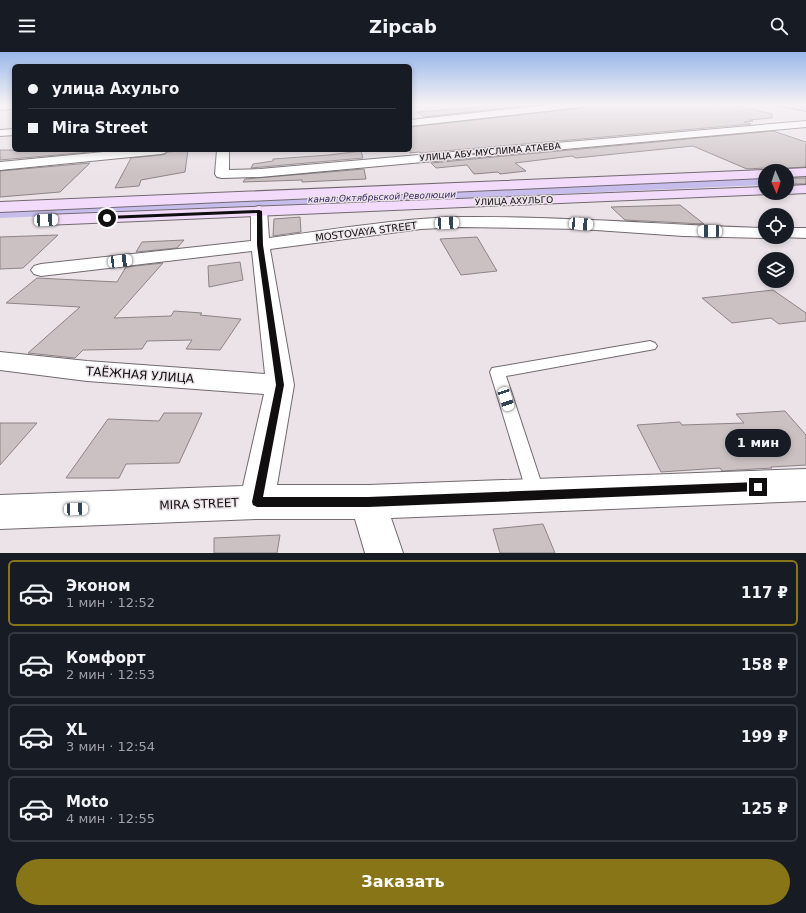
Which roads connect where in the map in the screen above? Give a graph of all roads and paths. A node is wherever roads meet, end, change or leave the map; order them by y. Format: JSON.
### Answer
{"nodes":[{"id":1,"x":768,"y":127,"type":"edge"},
{"id":2,"x":12,"y":132,"type":"edge"},
{"id":3,"x":0,"y":133,"type":"edge"},
{"id":4,"x":142,"y":152,"type":"edge"},
{"id":5,"x":223,"y":152,"type":"edge"},
{"id":6,"x":0,"y":166,"type":"edge"},
{"id":7,"x":806,"y":172,"type":"edge"},
{"id":8,"x":794,"y":173,"type":"edge"},
{"id":9,"x":758,"y":174,"type":"edge"},
{"id":10,"x":806,"y":189,"type":"edge"},
{"id":11,"x":758,"y":190,"type":"edge"},
{"id":12,"x":794,"y":190,"type":"edge"},
{"id":13,"x":0,"y":207,"type":"edge"},
{"id":14,"x":259,"y":211,"type":"junction"},
{"id":15,"x":31,"y":221,"type":"dead end"},
{"id":16,"x":758,"y":233,"type":"edge"},
{"id":17,"x":794,"y":233,"type":"edge"},
{"id":18,"x":806,"y":234,"type":"edge"},
{"id":19,"x":260,"y":245,"type":"junction"},
{"id":20,"x":42,"y":270,"type":"dead end"},
{"id":21,"x":650,"y":346,"type":"dead end"},
{"id":22,"x":0,"y":361,"type":"edge"},
{"id":23,"x":280,"y":385,"type":"junction"},
{"id":24,"x":806,"y":485,"type":"edge"},
{"id":25,"x":537,"y":495,"type":"junction"},
{"id":26,"x":257,"y":502,"type":"junction"},
{"id":27,"x":368,"y":502,"type":"junction"},
{"id":28,"x":0,"y":512,"type":"edge"},
{"id":29,"x":384,"y":553,"type":"edge"}],
"edges":[{"from":1,"to":5,"type":"street","name":"УЛИЦА АБУ-МУСЛИМА АТАЕВА"},
{"from":2,"to":3,"type":"street"},
{"from":4,"to":6,"type":"street"},
{"from":7,"to":8,"type":"main road"},
{"from":9,"to":13,"type":"main road"},
{"from":10,"to":12,"type":"main road"},
{"from":11,"to":14,"type":"main road","name":"УЛИЦА АХУЛЬГО"},
{"from":14,"to":15,"type":"main road","name":"УЛИЦА АХУЛЬГО"},
{"from":14,"to":19,"type":"street"},
{"from":16,"to":19,"type":"street","name":"MOSTOVAYA STREET"},
{"from":17,"to":18,"type":"street"},
{"from":19,"to":20,"type":"street","name":"MOSTOVAYA STREET"},
{"from":19,"to":23,"type":"street"},
{"from":21,"to":25,"type":"lane"},
{"from":22,"to":23,"type":"street","name":"ТАЁЖНАЯ УЛИЦА"},
{"from":23,"to":26,"type":"street"},
{"from":24,"to":25,"type":"street","name":"MIRA STREET"},
{"from":25,"to":27,"type":"street","name":"MIRA STREET"},
{"from":26,"to":27,"type":"street","name":"MIRA STREET"},
{"from":26,"to":28,"type":"street","name":"MIRA STREET"},
{"from":27,"to":29,"type":"street"}]}
